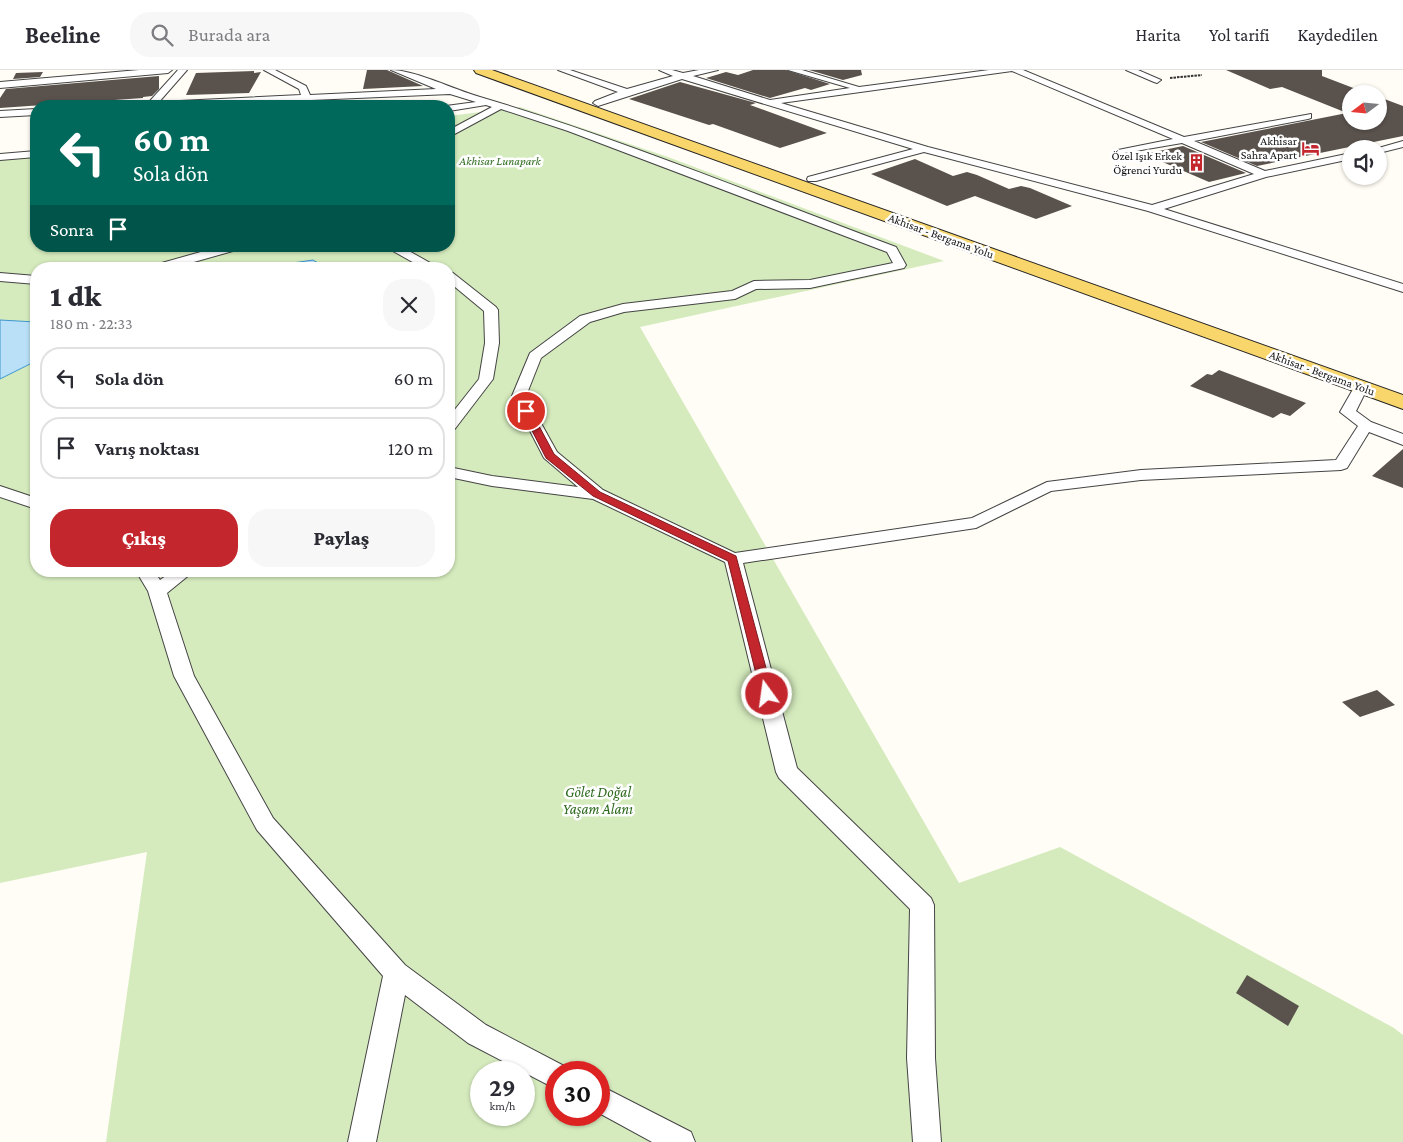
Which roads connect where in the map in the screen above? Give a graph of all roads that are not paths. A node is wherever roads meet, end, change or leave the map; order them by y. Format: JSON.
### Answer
{"nodes":[{"id":1,"x":73,"y":70,"type":"edge"},
{"id":2,"x":168,"y":70,"type":"edge"},
{"id":3,"x":183,"y":70,"type":"edge"},
{"id":4,"x":268,"y":70,"type":"edge"},
{"id":5,"x":395,"y":70,"type":"edge"},
{"id":6,"x":480,"y":70,"type":"edge"},
{"id":7,"x":504,"y":70,"type":"edge"},
{"id":8,"x":562,"y":70,"type":"edge"},
{"id":9,"x":714,"y":70,"type":"edge"},
{"id":10,"x":792,"y":70,"type":"edge"},
{"id":11,"x":1008,"y":70,"type":"edge"},
{"id":12,"x":1016,"y":70,"type":"edge"},
{"id":13,"x":1130,"y":70,"type":"edge"},
{"id":14,"x":670,"y":72,"type":"edge"},
{"id":15,"x":1157,"y":80,"type":"road end"},
{"id":16,"x":63,"y":81,"type":"junction"},
{"id":17,"x":0,"y":85,"type":"edge"},
{"id":18,"x":863,"y":89,"type":"junction"},
{"id":19,"x":450,"y":91,"type":"junction"},
{"id":20,"x":626,"y":92,"type":"junction"},
{"id":21,"x":307,"y":99,"type":"junction"},
{"id":22,"x":156,"y":100,"type":"edge"},
{"id":23,"x":276,"y":100,"type":"edge"},
{"id":24,"x":768,"y":102,"type":"junction"},
{"id":25,"x":486,"y":103,"type":"junction"},
{"id":26,"x":598,"y":103,"type":"junction"},
{"id":27,"x":500,"y":106,"type":"junction"},
{"id":28,"x":455,"y":107,"type":"edge"},
{"id":29,"x":30,"y":112,"type":"edge"},
{"id":30,"x":0,"y":114,"type":"edge"},
{"id":31,"x":1308,"y":116,"type":"dead end"},
{"id":32,"x":455,"y":131,"type":"edge"},
{"id":33,"x":1183,"y":141,"type":"junction"},
{"id":34,"x":1403,"y":144,"type":"edge"},
{"id":35,"x":1387,"y":148,"type":"edge"},
{"id":36,"x":924,"y":149,"type":"junction"},
{"id":37,"x":1122,"y":152,"type":"dead end"},
{"id":38,"x":30,"y":154,"type":"edge"},
{"id":39,"x":0,"y":157,"type":"edge"},
{"id":40,"x":1342,"y":158,"type":"edge"},
{"id":41,"x":1264,"y":174,"type":"junction"},
{"id":42,"x":812,"y":179,"type":"junction"},
{"id":43,"x":1152,"y":210,"type":"junction"},
{"id":44,"x":215,"y":252,"type":"edge"},
{"id":45,"x":402,"y":252,"type":"edge"},
{"id":46,"x":180,"y":262,"type":"edge"},
{"id":47,"x":422,"y":262,"type":"edge"},
{"id":48,"x":0,"y":277,"type":"edge"},
{"id":49,"x":30,"y":280,"type":"edge"},
{"id":50,"x":455,"y":281,"type":"edge"},
{"id":51,"x":1403,"y":288,"type":"edge"},
{"id":52,"x":1361,"y":387,"type":"junction"},
{"id":53,"x":1403,"y":389,"type":"edge"},
{"id":54,"x":1403,"y":402,"type":"edge"},
{"id":55,"x":455,"y":420,"type":"edge"},
{"id":56,"x":1366,"y":425,"type":"junction"},
{"id":57,"x":1403,"y":440,"type":"edge"},
{"id":58,"x":455,"y":473,"type":"edge"},
{"id":59,"x":0,"y":491,"type":"edge"},
{"id":60,"x":597,"y":494,"type":"junction"},
{"id":61,"x":30,"y":502,"type":"edge"},
{"id":62,"x":733,"y":559,"type":"junction"},
{"id":63,"x":148,"y":577,"type":"edge"},
{"id":64,"x":177,"y":577,"type":"edge"},
{"id":65,"x":157,"y":591,"type":"junction"},
{"id":66,"x":396,"y":973,"type":"junction"},
{"id":67,"x":545,"y":1070,"type":"edge"},
{"id":68,"x":610,"y":1104,"type":"edge"},
{"id":69,"x":362,"y":1142,"type":"edge"},
{"id":70,"x":681,"y":1142,"type":"edge"},
{"id":71,"x":928,"y":1142,"type":"edge"}],
"edges":[{"from":1,"to":16,"type":"street"},
{"from":2,"to":16,"type":"street"},
{"from":3,"to":22,"type":"street"},
{"from":4,"to":21,"type":"street"},
{"from":5,"to":19,"type":"street"},
{"from":6,"to":52,"type":"main road","name":"Akhisar - Bergama Yolu"},
{"from":7,"to":26,"type":"main road","name":"Akhisar - Bergama Yolu"},
{"from":8,"to":20,"type":"street"},
{"from":9,"to":14,"type":"street"},
{"from":10,"to":18,"type":"street"},
{"from":11,"to":18,"type":"street"},
{"from":12,"to":33,"type":"street"},
{"from":13,"to":15,"type":"street"},
{"from":14,"to":20,"type":"street"},
{"from":14,"to":24,"type":"street"},
{"from":16,"to":17,"type":"street"},
{"from":18,"to":24,"type":"street"},
{"from":19,"to":21,"type":"street"},
{"from":19,"to":25,"type":"street"},
{"from":20,"to":26,"type":"street"},
{"from":21,"to":23,"type":"street"},
{"from":24,"to":36,"type":"street"},
{"from":25,"to":27,"type":"street"},
{"from":25,"to":28,"type":"street"},
{"from":26,"to":42,"type":"main road","name":"Akhisar - Bergama Yolu"},
{"from":27,"to":32,"type":"street"},
{"from":27,"to":60,"type":"street"},
{"from":29,"to":30,"type":"street"},
{"from":31,"to":33,"type":"street"},
{"from":33,"to":37,"type":"street"},
{"from":33,"to":41,"type":"street"},
{"from":34,"to":35,"type":"street"},
{"from":36,"to":42,"type":"street"},
{"from":36,"to":43,"type":"street"},
{"from":38,"to":39,"type":"street"},
{"from":40,"to":41,"type":"street"},
{"from":41,"to":43,"type":"street"},
{"from":42,"to":53,"type":"main road","name":"Akhisar - Bergama Yolu"},
{"from":43,"to":51,"type":"street"},
{"from":44,"to":46,"type":"street"},
{"from":45,"to":47,"type":"street"},
{"from":48,"to":49,"type":"street"},
{"from":50,"to":55,"type":"street"},
{"from":52,"to":54,"type":"main road","name":"Akhisar - Bergama Yolu"},
{"from":52,"to":56,"type":"street"},
{"from":56,"to":57,"type":"street"},
{"from":56,"to":62,"type":"street"},
{"from":58,"to":60,"type":"street"},
{"from":59,"to":61,"type":"street"},
{"from":60,"to":62,"type":"street"},
{"from":62,"to":71,"type":"street"},
{"from":63,"to":65,"type":"street"},
{"from":64,"to":65,"type":"street"},
{"from":65,"to":66,"type":"street"},
{"from":66,"to":67,"type":"street"},
{"from":66,"to":69,"type":"street"},
{"from":68,"to":70,"type":"street"}]}
